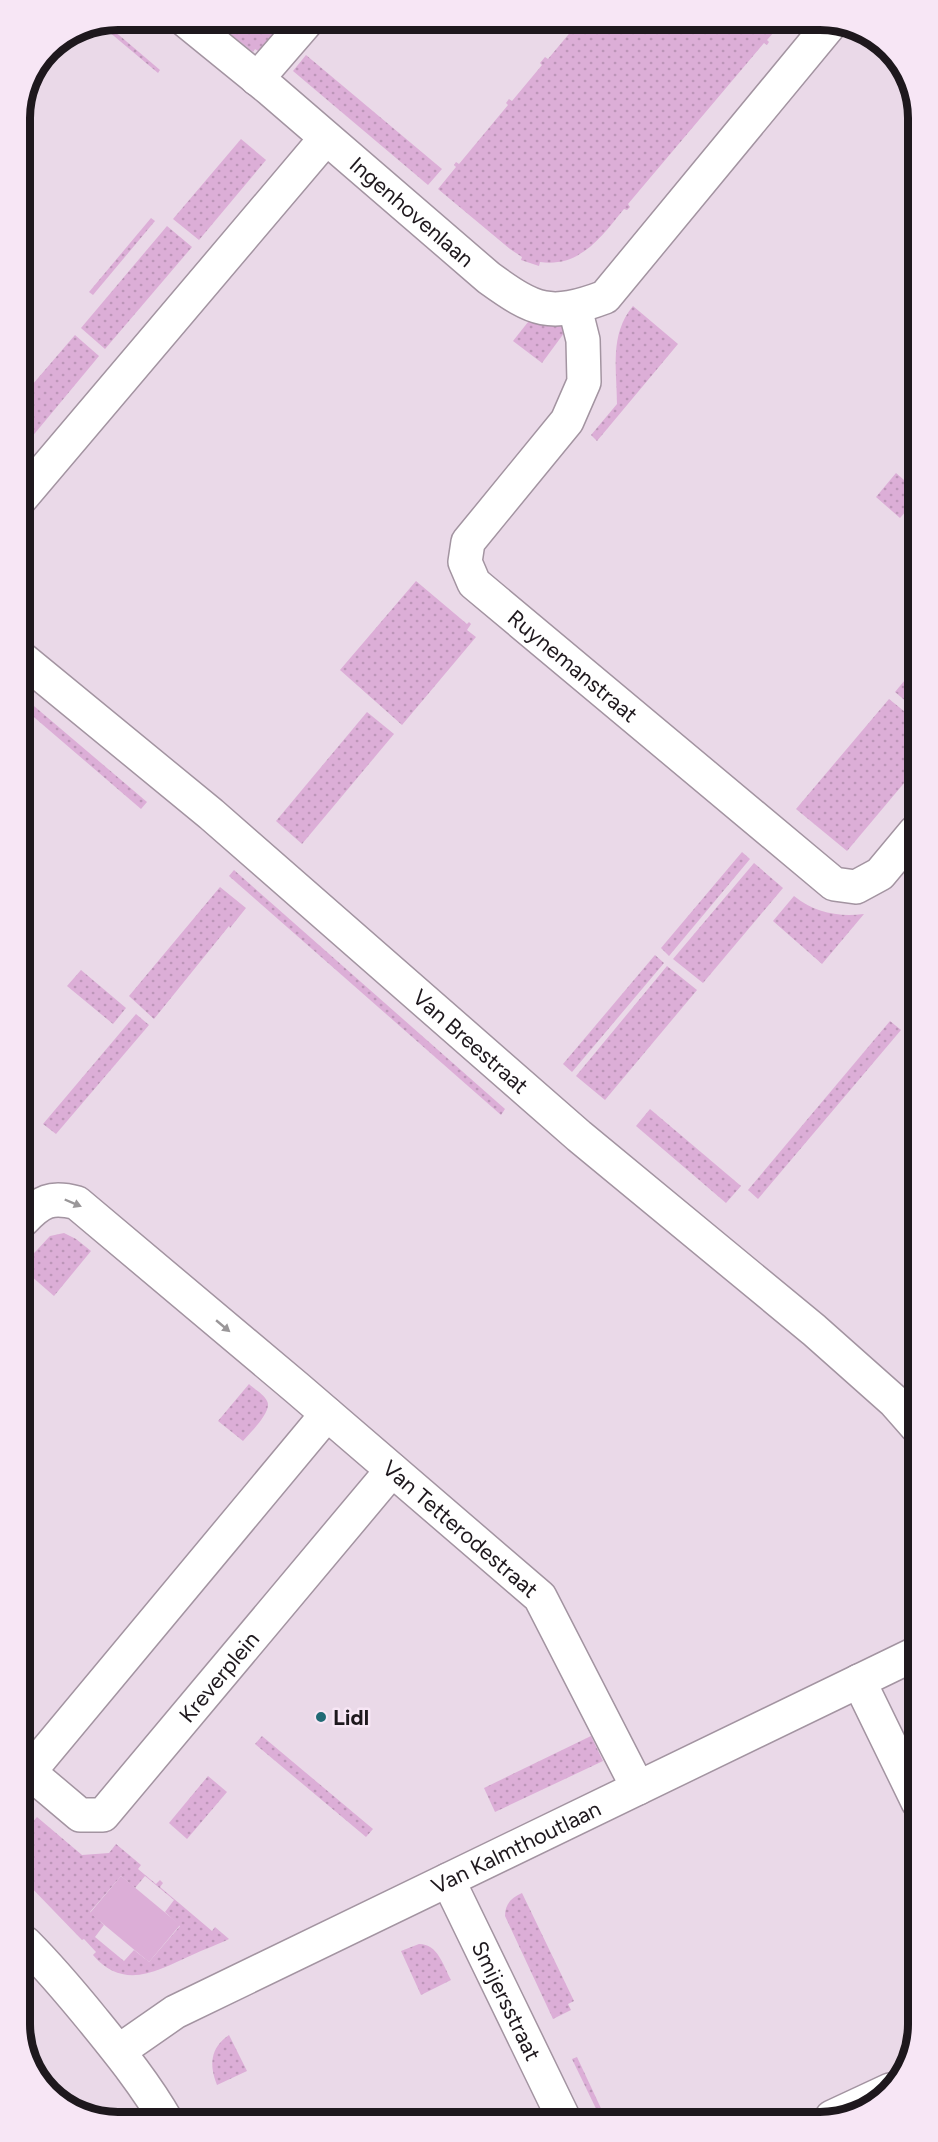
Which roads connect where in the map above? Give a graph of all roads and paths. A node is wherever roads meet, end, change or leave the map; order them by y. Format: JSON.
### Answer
{"nodes":[{"id":1,"x":197,"y":30,"type":"edge"},
{"id":2,"x":300,"y":30,"type":"edge"},
{"id":3,"x":825,"y":30,"type":"edge"},
{"id":4,"x":257,"y":80,"type":"junction"},
{"id":5,"x":326,"y":138,"type":"junction"},
{"id":6,"x":575,"y":308,"type":"junction"},
{"id":7,"x":30,"y":487,"type":"edge"},
{"id":8,"x":30,"y":665,"type":"edge"},
{"id":9,"x":908,"y":840,"type":"edge"},
{"id":10,"x":30,"y":1214,"type":"edge"},
{"id":11,"x":327,"y":1414,"type":"junction"},
{"id":12,"x":908,"y":1417,"type":"edge"},
{"id":13,"x":392,"y":1470,"type":"junction"},
{"id":14,"x":908,"y":1657,"type":"edge"},
{"id":15,"x":859,"y":1681,"type":"junction"},
{"id":16,"x":30,"y":1770,"type":"edge"},
{"id":17,"x":30,"y":1778,"type":"edge"},
{"id":18,"x":908,"y":1781,"type":"edge"},
{"id":19,"x":638,"y":1788,"type":"junction"},
{"id":20,"x":448,"y":1880,"type":"junction"},
{"id":21,"x":30,"y":1948,"type":"edge"},
{"id":22,"x":119,"y":2051,"type":"junction"},
{"id":23,"x":161,"y":2112,"type":"edge"},
{"id":24,"x":561,"y":2112,"type":"edge"}],
"edges":[{"from":1,"to":4,"type":"street","name":"Ingenhovenlaan"},
{"from":2,"to":4,"type":"street"},
{"from":3,"to":6,"type":"street","name":"Ingenhovenlaan"},
{"from":4,"to":5,"type":"street","name":"Ingenhovenlaan"},
{"from":5,"to":6,"type":"street","name":"Ingenhovenlaan"},
{"from":5,"to":7,"type":"street"},
{"from":6,"to":9,"type":"street","name":"Ruynemanstraat"},
{"from":8,"to":12,"type":"street","name":"Van Breestraat"},
{"from":10,"to":11,"type":"street","name":"Van Tetterodestraat","one_way":true},
{"from":11,"to":13,"type":"street","name":"Van Tetterodestraat"},
{"from":11,"to":16,"type":"street"},
{"from":13,"to":17,"type":"street","name":"Kreverplein"},
{"from":13,"to":19,"type":"street","name":"Van Tetterodestraat"},
{"from":14,"to":15,"type":"street","name":"Van Kalmthoutlaan"},
{"from":15,"to":18,"type":"street"},
{"from":15,"to":19,"type":"street","name":"Van Kalmthoutlaan"},
{"from":19,"to":20,"type":"street","name":"Van Kalmthoutlaan"},
{"from":20,"to":22,"type":"street","name":"Van Kalmthoutlaan"},
{"from":20,"to":24,"type":"street","name":"Smijersstraat"},
{"from":21,"to":22,"type":"street"},
{"from":22,"to":23,"type":"street"}]}
